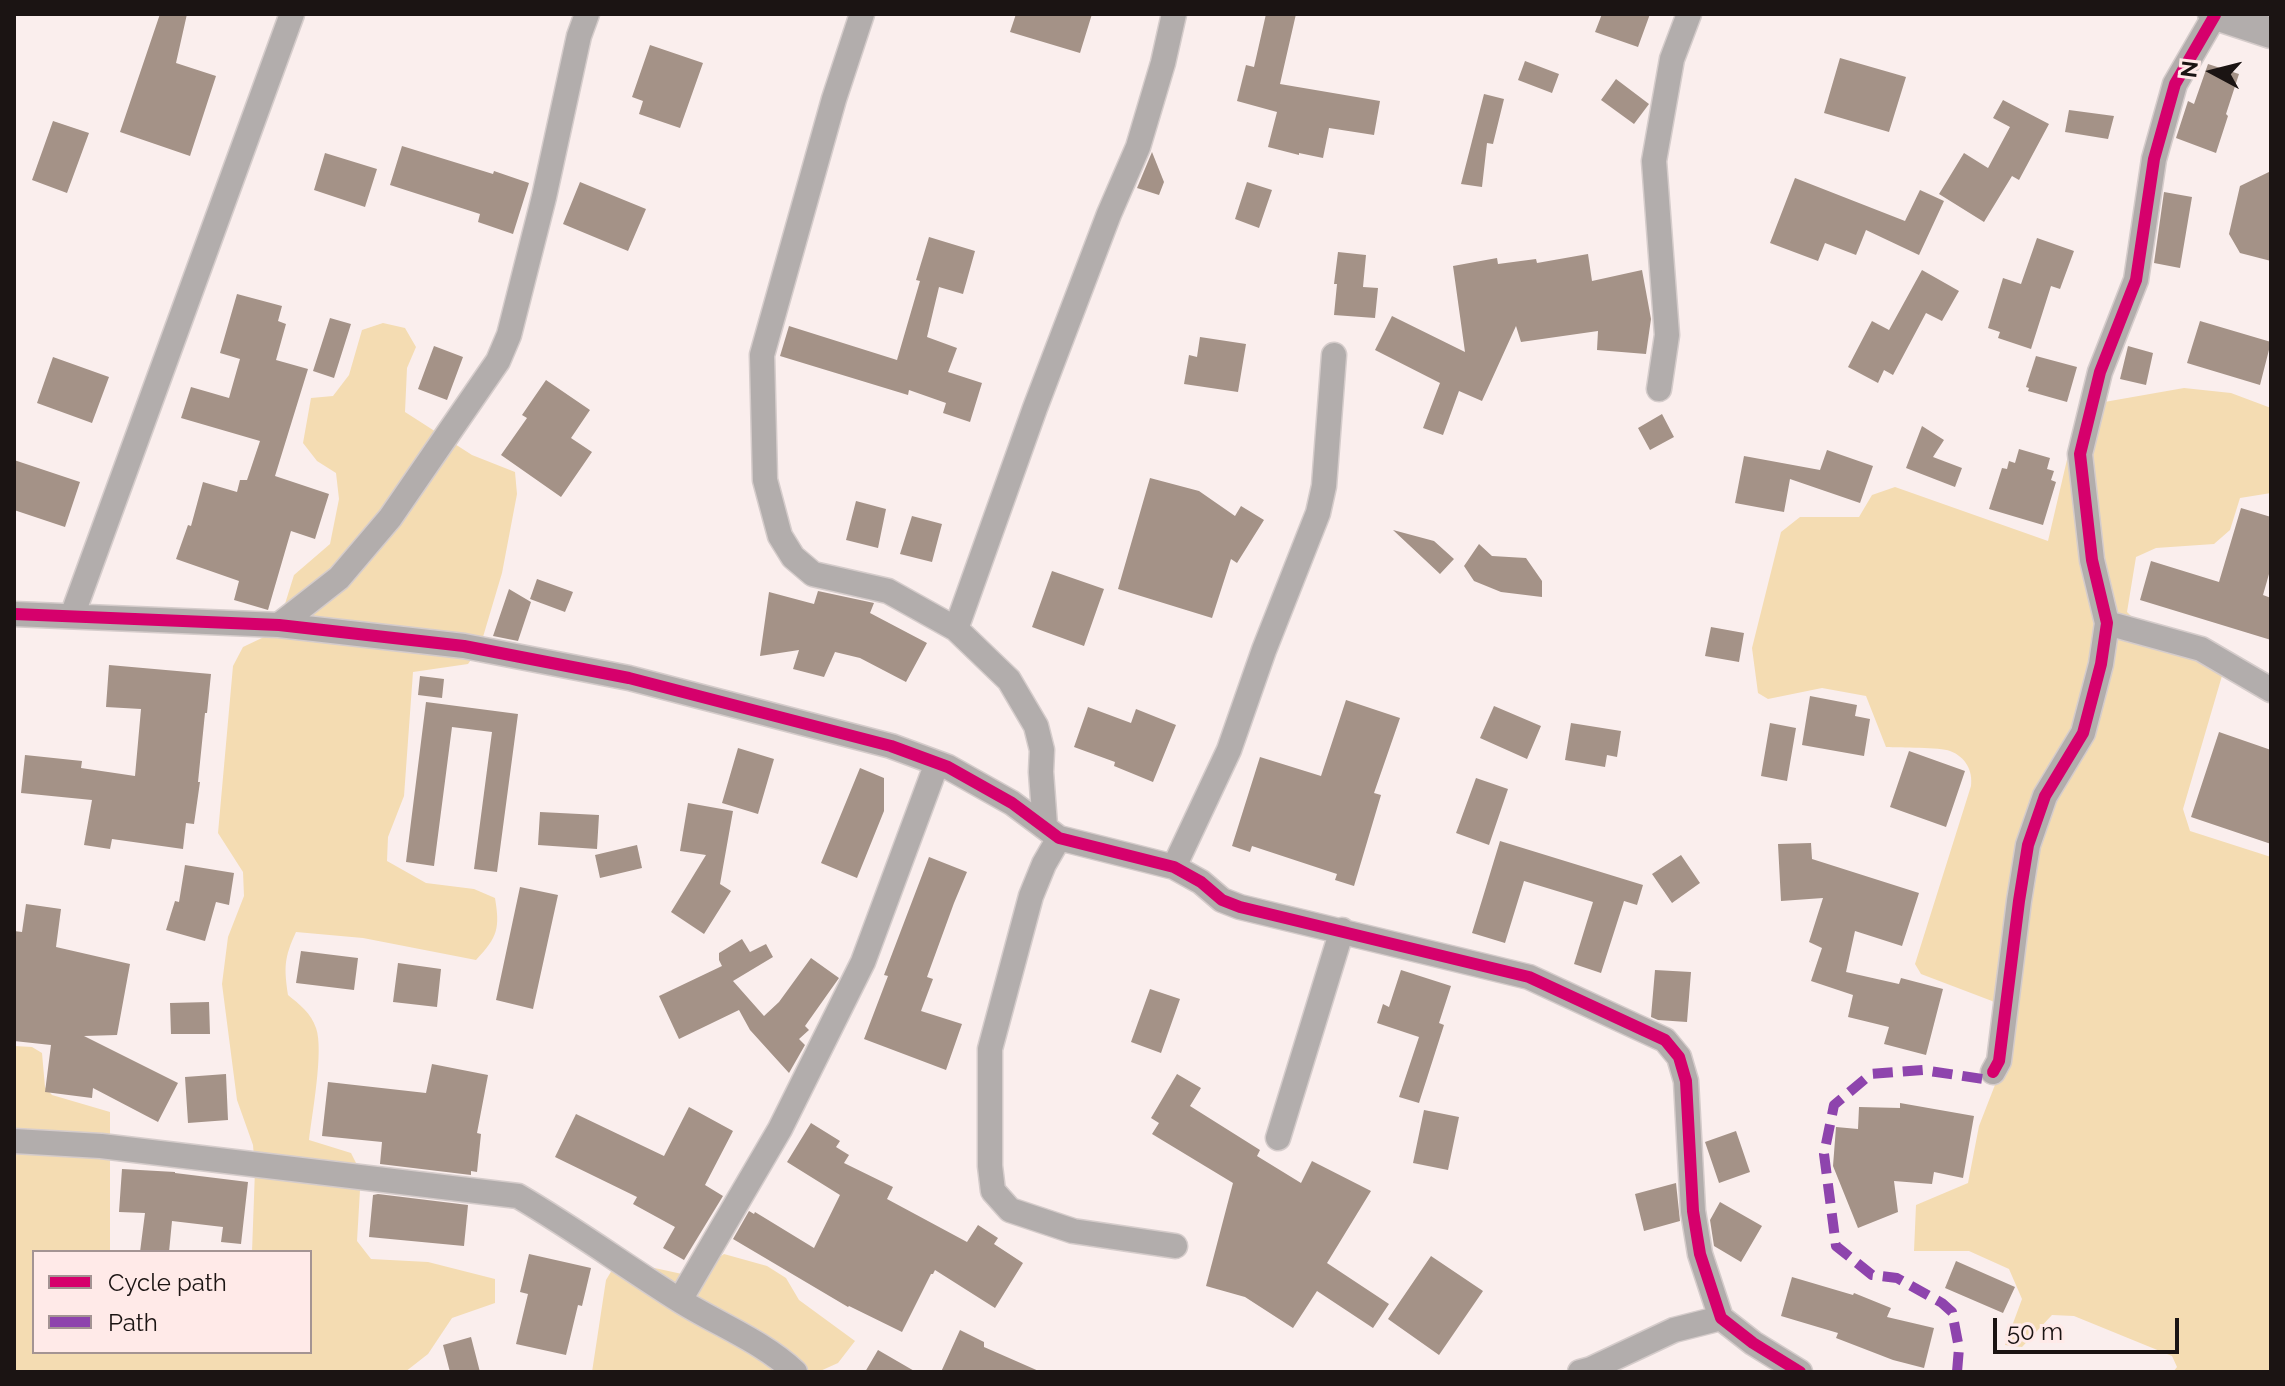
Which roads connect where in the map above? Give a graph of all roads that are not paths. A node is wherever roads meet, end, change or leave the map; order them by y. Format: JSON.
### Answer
{"nodes":[{"id":1,"x":292,"y":14,"type":"edge"},
{"id":2,"x":587,"y":14,"type":"edge"},
{"id":3,"x":862,"y":14,"type":"edge"},
{"id":4,"x":1174,"y":14,"type":"edge"},
{"id":5,"x":1689,"y":14,"type":"edge"},
{"id":6,"x":2214,"y":14,"type":"edge"},
{"id":7,"x":2271,"y":33,"type":"edge"},
{"id":8,"x":1334,"y":355,"type":"dead end"},
{"id":9,"x":1659,"y":389,"type":"dead end"},
{"id":10,"x":14,"y":614,"type":"edge"},
{"id":11,"x":72,"y":616,"type":"junction"},
{"id":12,"x":2107,"y":623,"type":"junction"},
{"id":13,"x":279,"y":625,"type":"junction"},
{"id":14,"x":956,"y":629,"type":"junction"},
{"id":15,"x":2271,"y":690,"type":"edge"},
{"id":16,"x":937,"y":763,"type":"junction"},
{"id":17,"x":1052,"y":832,"type":"junction"},
{"id":18,"x":1174,"y":867,"type":"junction"},
{"id":19,"x":1342,"y":930,"type":"junction"},
{"id":20,"x":1993,"y":1072,"type":"dead end"},
{"id":21,"x":1278,"y":1138,"type":"dead end"},
{"id":22,"x":14,"y":1141,"type":"edge"},
{"id":23,"x":1175,"y":1246,"type":"dead end"},
{"id":24,"x":680,"y":1300,"type":"junction"},
{"id":25,"x":1721,"y":1318,"type":"junction"},
{"id":26,"x":795,"y":1372,"type":"edge"},
{"id":27,"x":1580,"y":1372,"type":"edge"},
{"id":28,"x":1800,"y":1372,"type":"edge"}],
"edges":[{"from":1,"to":11,"type":"street"},
{"from":2,"to":13,"type":"street"},
{"from":3,"to":14,"type":"street"},
{"from":4,"to":14,"type":"street"},
{"from":5,"to":9,"type":"street"},
{"from":6,"to":7,"type":"street"},
{"from":6,"to":12,"type":"street"},
{"from":8,"to":18,"type":"street"},
{"from":10,"to":11,"type":"street"},
{"from":11,"to":13,"type":"street"},
{"from":12,"to":15,"type":"street"},
{"from":12,"to":20,"type":"street"},
{"from":13,"to":16,"type":"street"},
{"from":14,"to":17,"type":"street"},
{"from":16,"to":17,"type":"street"},
{"from":16,"to":24,"type":"street"},
{"from":17,"to":18,"type":"street"},
{"from":17,"to":23,"type":"street"},
{"from":18,"to":19,"type":"street"},
{"from":19,"to":21,"type":"street"},
{"from":19,"to":25,"type":"street"},
{"from":22,"to":24,"type":"street"},
{"from":24,"to":26,"type":"street"},
{"from":25,"to":27,"type":"street"},
{"from":25,"to":28,"type":"street"}]}
